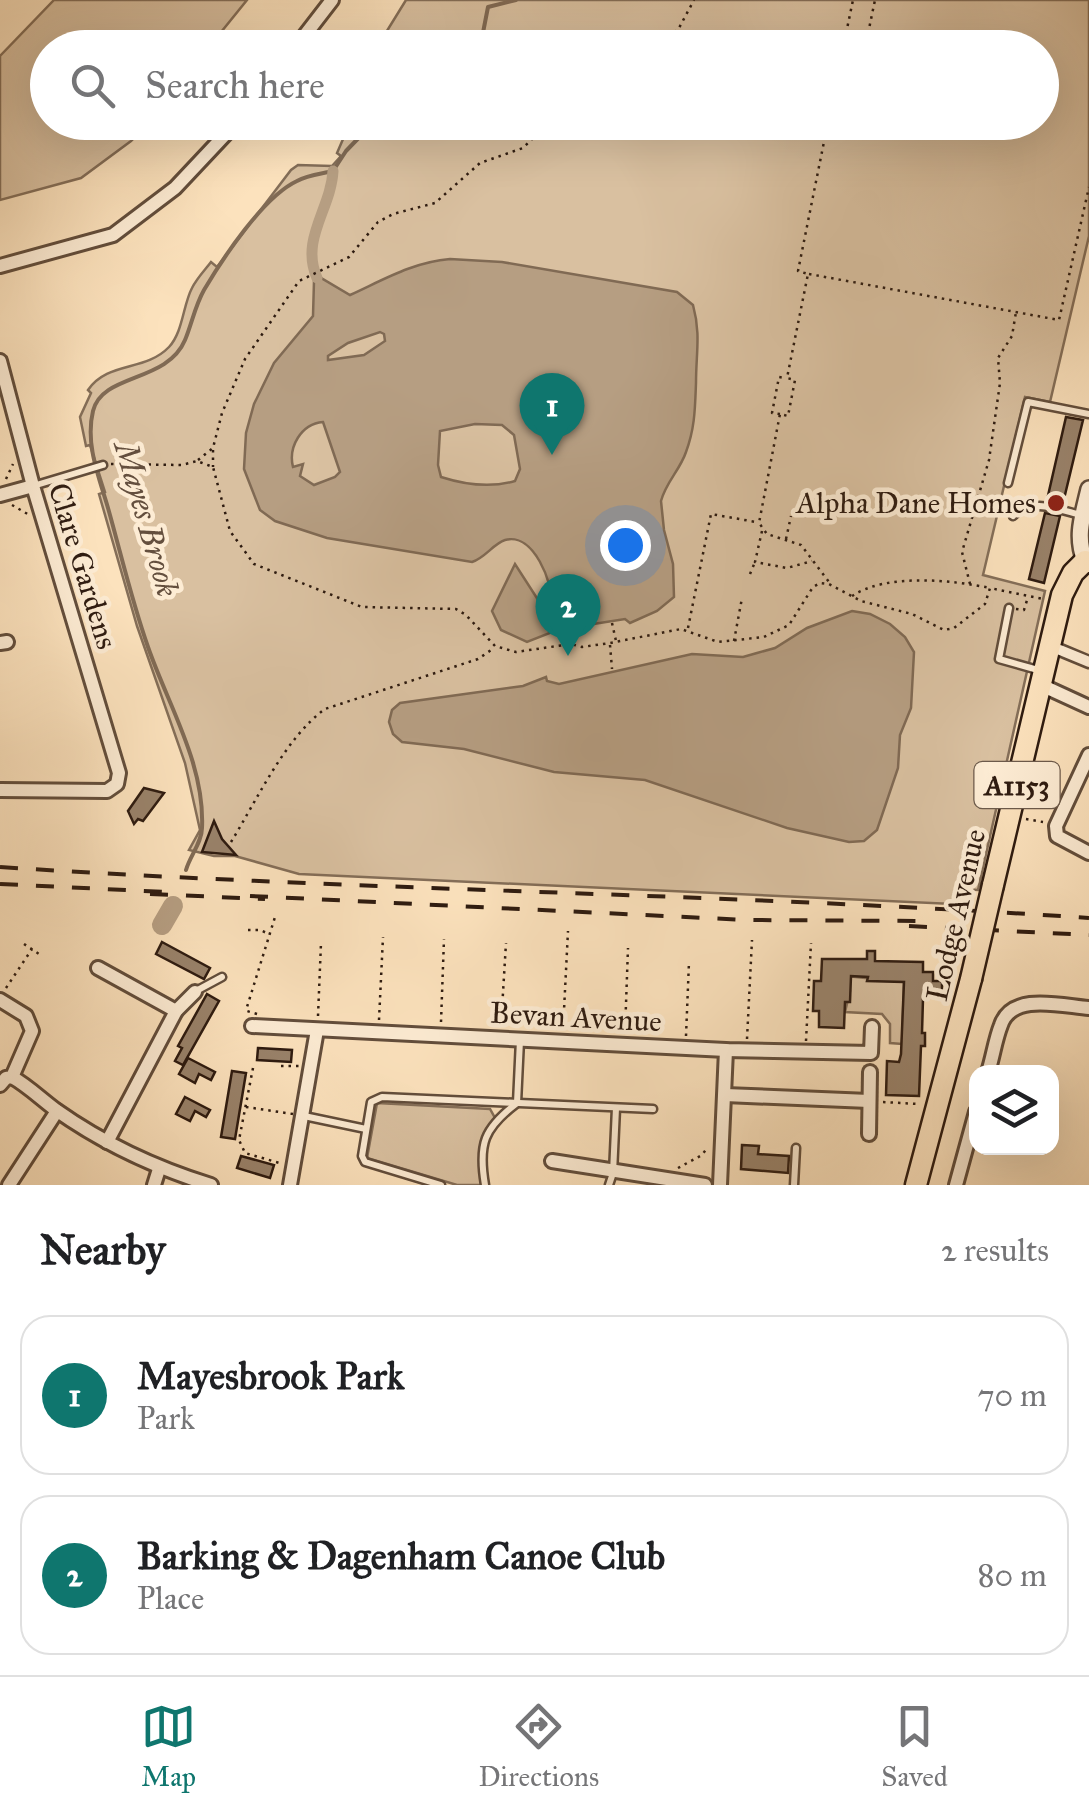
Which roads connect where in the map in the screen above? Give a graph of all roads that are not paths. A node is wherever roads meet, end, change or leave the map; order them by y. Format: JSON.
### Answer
{"nodes":[{"id":1,"x":332,"y":0,"type":"edge"},
{"id":2,"x":309,"y":30,"type":"edge"},
{"id":3,"x":220,"y":140,"type":"edge"},
{"id":4,"x":0,"y":266,"type":"edge"},
{"id":5,"x":0,"y":361,"type":"edge"},
{"id":6,"x":1089,"y":414,"type":"edge"},
{"id":7,"x":104,"y":465,"type":"road end"},
{"id":8,"x":1008,"y":483,"type":"dead end"},
{"id":9,"x":33,"y":486,"type":"junction"},
{"id":10,"x":1089,"y":490,"type":"edge"},
{"id":11,"x":3,"y":491,"type":"edge"},
{"id":12,"x":1012,"y":516,"type":"dead end"},
{"id":13,"x":1082,"y":516,"type":"junction"},
{"id":14,"x":1087,"y":562,"type":"edge"},
{"id":15,"x":1010,"y":608,"type":"road end"},
{"id":16,"x":1060,"y":650,"type":"dead end"},
{"id":17,"x":1089,"y":662,"type":"edge"},
{"id":18,"x":1043,"y":678,"type":"junction"},
{"id":19,"x":1089,"y":707,"type":"edge"},
{"id":20,"x":1089,"y":755,"type":"edge"},
{"id":21,"x":0,"y":790,"type":"edge"},
{"id":22,"x":1089,"y":853,"type":"edge"},
{"id":23,"x":98,"y":968,"type":"dead end"},
{"id":24,"x":222,"y":977,"type":"dead end"},
{"id":25,"x":195,"y":992,"type":"joint"},
{"id":26,"x":2,"y":996,"type":"edge"},
{"id":27,"x":1089,"y":1008,"type":"edge"},
{"id":28,"x":176,"y":1011,"type":"junction"},
{"id":29,"x":256,"y":1026,"type":"road end"},
{"id":30,"x":872,"y":1027,"type":"dead end"},
{"id":31,"x":317,"y":1030,"type":"junction"},
{"id":32,"x":520,"y":1040,"type":"junction"},
{"id":33,"x":726,"y":1050,"type":"junction"},
{"id":34,"x":990,"y":1065,"type":"edge"},
{"id":35,"x":870,"y":1072,"type":"dead end"},
{"id":36,"x":6,"y":1081,"type":"edge"},
{"id":37,"x":725,"y":1095,"type":"junction"},
{"id":38,"x":874,"y":1100,"type":"junction"},
{"id":39,"x":516,"y":1103,"type":"junction"},
{"id":40,"x":616,"y":1108,"type":"junction"},
{"id":41,"x":653,"y":1109,"type":"dead end"},
{"id":42,"x":57,"y":1111,"type":"junction"},
{"id":43,"x":304,"y":1116,"type":"junction"},
{"id":44,"x":366,"y":1130,"type":"junction"},
{"id":45,"x":869,"y":1134,"type":"dead end"},
{"id":46,"x":969,"y":1138,"type":"edge"},
{"id":47,"x":107,"y":1142,"type":"junction"},
{"id":48,"x":796,"y":1148,"type":"dead end"},
{"id":49,"x":552,"y":1162,"type":"dead end"},
{"id":50,"x":159,"y":1169,"type":"junction"},
{"id":51,"x":611,"y":1179,"type":"edge"},
{"id":52,"x":9,"y":1185,"type":"edge"},
{"id":53,"x":154,"y":1185,"type":"edge"},
{"id":54,"x":211,"y":1185,"type":"edge"},
{"id":55,"x":290,"y":1185,"type":"edge"},
{"id":56,"x":441,"y":1185,"type":"edge"},
{"id":57,"x":485,"y":1185,"type":"edge"},
{"id":58,"x":705,"y":1185,"type":"edge"},
{"id":59,"x":723,"y":1185,"type":"edge"},
{"id":60,"x":794,"y":1185,"type":"edge"},
{"id":61,"x":916,"y":1185,"type":"edge"},
{"id":62,"x":956,"y":1185,"type":"edge"}],
"edges":[{"from":1,"to":2,"type":"street"},
{"from":3,"to":4,"type":"street"},
{"from":5,"to":9,"type":"street","name":"Clare Gardens"},
{"from":6,"to":8,"type":"lane"},
{"from":7,"to":9,"type":"lane"},
{"from":9,"to":11,"type":"street"},
{"from":9,"to":21,"type":"street","name":"Clare Gardens"},
{"from":10,"to":13,"type":"street","name":"Lodge Avenue"},
{"from":12,"to":13,"type":"lane"},
{"from":13,"to":14,"type":"street","name":"Lodge Avenue"},
{"from":14,"to":18,"type":"main road","name":"Lodge Avenue","number":"A1153"},
{"from":15,"to":18,"type":"lane"},
{"from":16,"to":17,"type":"street"},
{"from":18,"to":19,"type":"street"},
{"from":18,"to":61,"type":"main road","name":"Lodge Avenue","number":"A1153","bridge":true},
{"from":20,"to":22,"type":"street"},
{"from":23,"to":28,"type":"street"},
{"from":24,"to":25,"type":"lane"},
{"from":25,"to":28,"type":"street"},
{"from":26,"to":36,"type":"street"},
{"from":27,"to":34,"type":"street"},
{"from":28,"to":47,"type":"street"},
{"from":29,"to":31,"type":"street","name":"Bevan Avenue"},
{"from":30,"to":33,"type":"street","name":"Bevan Avenue"},
{"from":31,"to":32,"type":"street","name":"Bevan Avenue"},
{"from":31,"to":43,"type":"street"},
{"from":32,"to":33,"type":"street","name":"Bevan Avenue"},
{"from":32,"to":39,"type":"lane"},
{"from":33,"to":37,"type":"street"},
{"from":35,"to":38,"type":"street"},
{"from":36,"to":42,"type":"street"},
{"from":37,"to":38,"type":"street"},
{"from":37,"to":59,"type":"street"},
{"from":38,"to":45,"type":"street"},
{"from":39,"to":40,"type":"lane"},
{"from":39,"to":44,"type":"lane"},
{"from":39,"to":57,"type":"lane"},
{"from":40,"to":41,"type":"lane"},
{"from":40,"to":51,"type":"lane"},
{"from":42,"to":47,"type":"street"},
{"from":42,"to":52,"type":"street"},
{"from":43,"to":44,"type":"lane"},
{"from":43,"to":55,"type":"street"},
{"from":44,"to":56,"type":"lane"},
{"from":46,"to":62,"type":"street"},
{"from":47,"to":50,"type":"street"},
{"from":48,"to":60,"type":"lane"},
{"from":49,"to":51,"type":"street"},
{"from":50,"to":53,"type":"street"},
{"from":50,"to":54,"type":"street"},
{"from":51,"to":58,"type":"street"}]}
